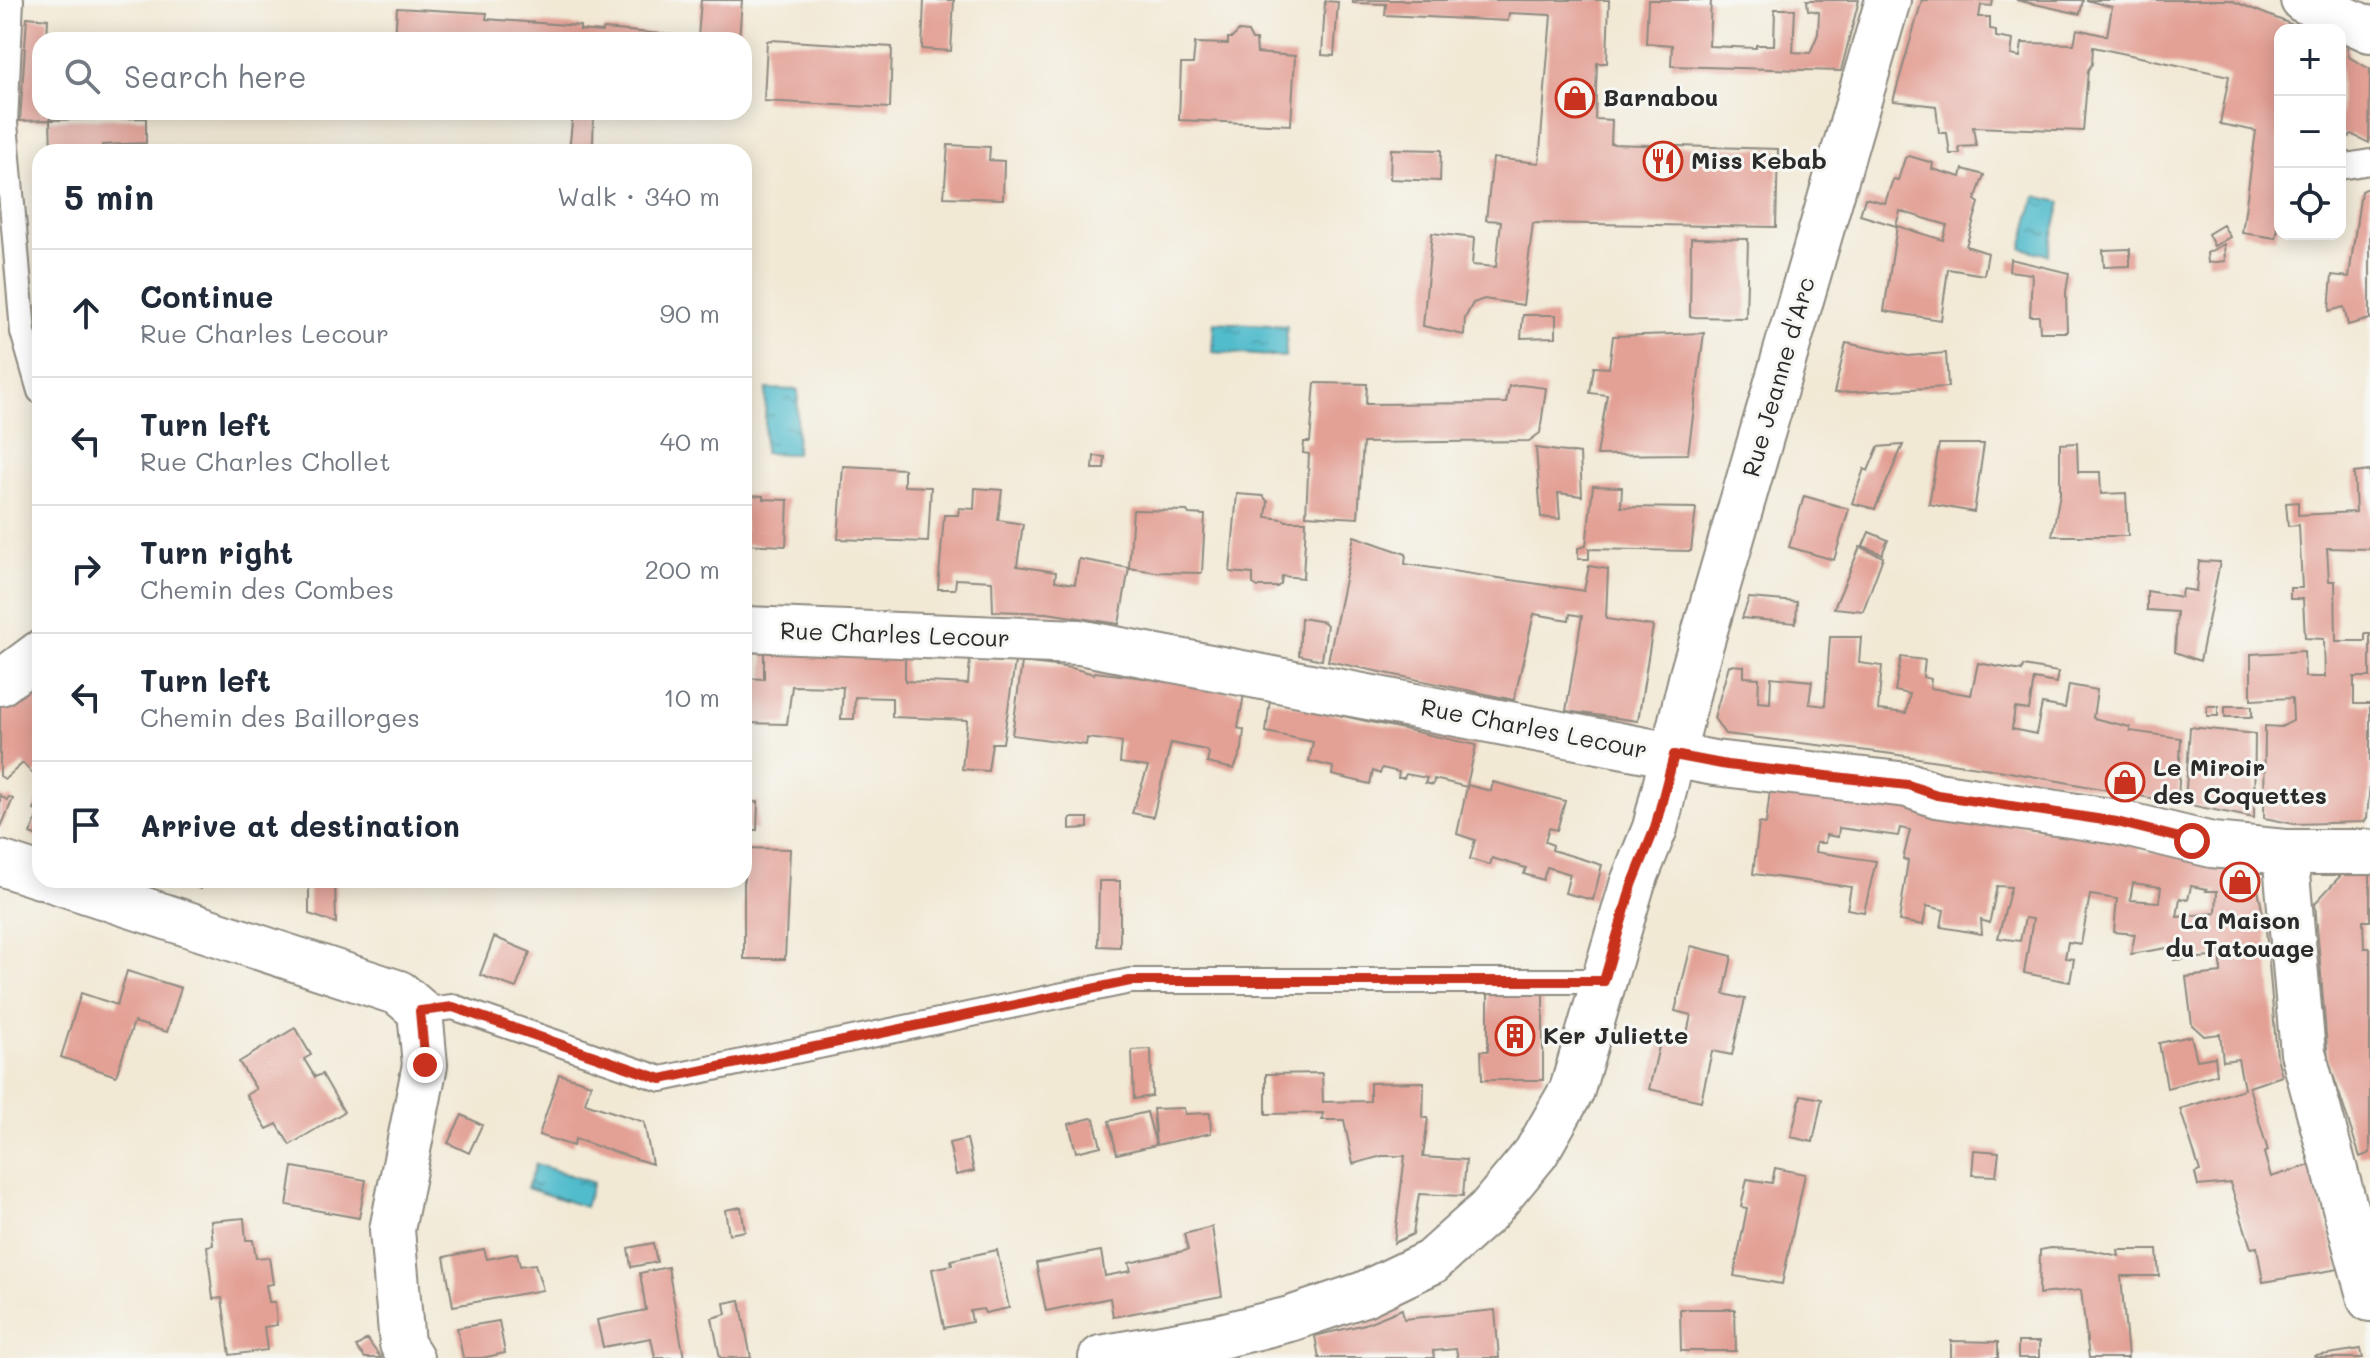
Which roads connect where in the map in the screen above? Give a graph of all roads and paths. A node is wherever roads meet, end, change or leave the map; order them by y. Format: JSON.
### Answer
{"nodes":[{"id":1,"x":11,"y":0,"type":"edge"},
{"id":2,"x":1888,"y":0,"type":"edge"},
{"id":3,"x":2303,"y":0,"type":"edge"},
{"id":4,"x":2370,"y":30,"type":"edge"},
{"id":5,"x":2370,"y":162,"type":"edge"},
{"id":6,"x":2346,"y":166,"type":"edge"},
{"id":7,"x":32,"y":363,"type":"edge"},
{"id":8,"x":752,"y":629,"type":"edge"},
{"id":9,"x":32,"y":659,"type":"edge"},
{"id":10,"x":0,"y":683,"type":"edge"},
{"id":11,"x":1674,"y":755,"type":"junction"},
{"id":12,"x":2285,"y":852,"type":"junction"},
{"id":13,"x":2370,"y":852,"type":"edge"},
{"id":14,"x":0,"y":863,"type":"edge"},
{"id":15,"x":32,"y":873,"type":"edge"},
{"id":16,"x":77,"y":888,"type":"edge"},
{"id":17,"x":1604,"y":981,"type":"junction"},
{"id":18,"x":420,"y":1011,"type":"junction"},
{"id":19,"x":2356,"y":1191,"type":"edge"},
{"id":20,"x":2370,"y":1299,"type":"edge"},
{"id":21,"x":411,"y":1358,"type":"edge"},
{"id":22,"x":1101,"y":1358,"type":"edge"}],
"edges":[{"from":1,"to":7,"type":"lane"},
{"from":2,"to":11,"type":"street","name":"Rue Jeanne d'Arc"},
{"from":3,"to":4,"type":"street"},
{"from":5,"to":6,"type":"lane"},
{"from":8,"to":11,"type":"street","name":"Rue Charles Lecour"},
{"from":9,"to":10,"type":"street"},
{"from":11,"to":12,"type":"street","name":"Rue Charles Lecour"},
{"from":11,"to":17,"type":"street","name":"Rue Jeanne d'Arc"},
{"from":12,"to":13,"type":"street","name":"Rue Charles Lecour"},
{"from":12,"to":19,"type":"street"},
{"from":14,"to":15,"type":"street"},
{"from":16,"to":18,"type":"street"},
{"from":17,"to":18,"type":"lane"},
{"from":17,"to":22,"type":"street","name":"Rue Jeanne d'Arc"},
{"from":18,"to":21,"type":"street"},
{"from":19,"to":20,"type":"street"}]}
